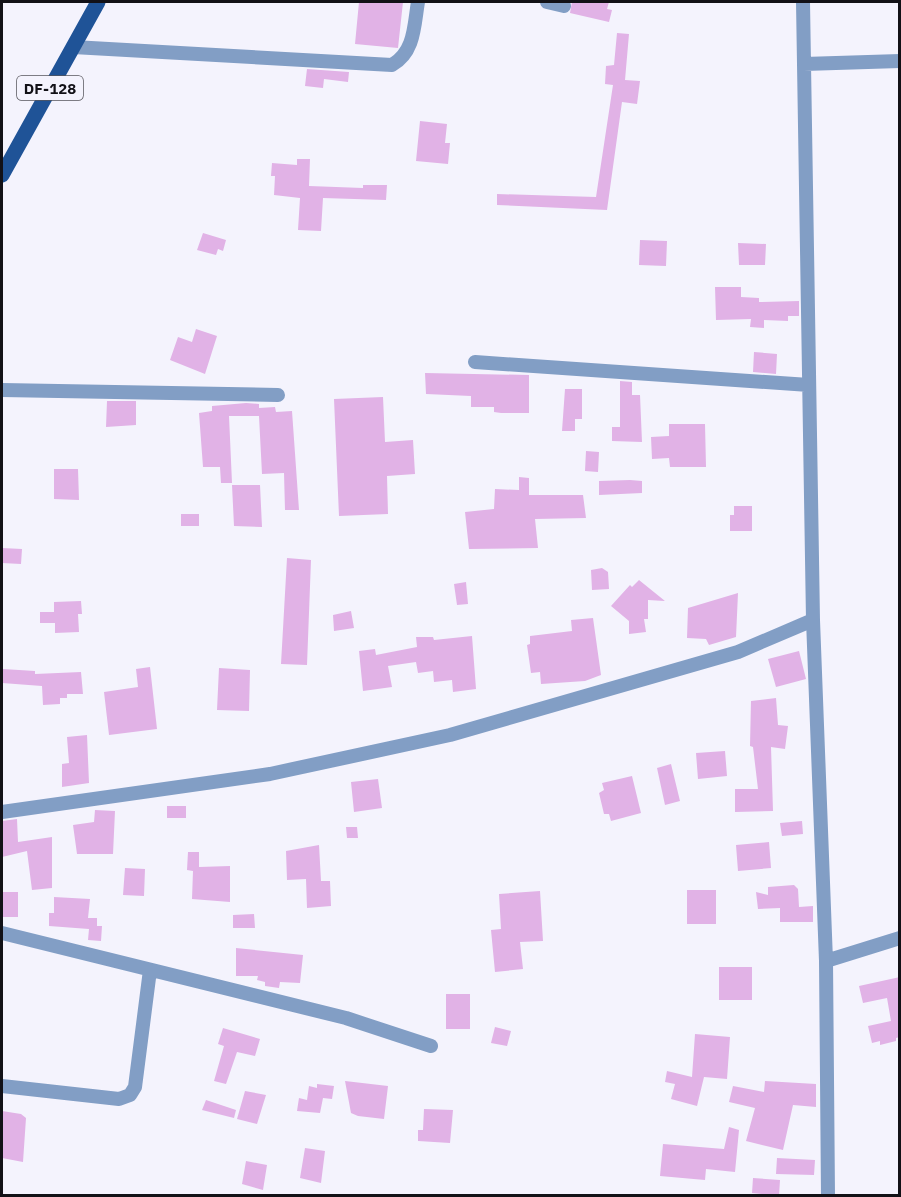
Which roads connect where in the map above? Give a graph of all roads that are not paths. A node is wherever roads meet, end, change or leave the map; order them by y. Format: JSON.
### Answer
{"nodes":[{"id":1,"x":98,"y":2,"type":"edge"},
{"id":2,"x":418,"y":2,"type":"edge"},
{"id":3,"x":547,"y":2,"type":"edge"},
{"id":4,"x":803,"y":2,"type":"edge"},
{"id":5,"x":564,"y":6,"type":"dead end"},
{"id":6,"x":73,"y":47,"type":"junction"},
{"id":7,"x":900,"y":61,"type":"edge"},
{"id":8,"x":804,"y":64,"type":"junction"},
{"id":9,"x":2,"y":175,"type":"edge"},
{"id":10,"x":475,"y":362,"type":"dead end"},
{"id":11,"x":809,"y":385,"type":"junction"},
{"id":12,"x":2,"y":390,"type":"edge"},
{"id":13,"x":278,"y":394,"type":"dead end"},
{"id":14,"x":813,"y":620,"type":"junction"},
{"id":15,"x":2,"y":812,"type":"edge"},
{"id":16,"x":2,"y":933,"type":"edge"},
{"id":17,"x":900,"y":938,"type":"edge"},
{"id":18,"x":826,"y":961,"type":"junction"},
{"id":19,"x":150,"y":970,"type":"junction"},
{"id":20,"x":431,"y":1046,"type":"dead end"},
{"id":21,"x":2,"y":1086,"type":"edge"},
{"id":22,"x":828,"y":1196,"type":"edge"}],
"edges":[{"from":1,"to":6,"type":"main road","name":"DF-128","number":"DF-128"},
{"from":2,"to":6,"type":"street"},
{"from":3,"to":5,"type":"street"},
{"from":4,"to":8,"type":"street"},
{"from":6,"to":9,"type":"main road","name":"DF-128","number":"DF-128"},
{"from":7,"to":8,"type":"street"},
{"from":8,"to":11,"type":"street"},
{"from":10,"to":11,"type":"street"},
{"from":11,"to":14,"type":"street"},
{"from":12,"to":13,"type":"street"},
{"from":14,"to":15,"type":"street"},
{"from":14,"to":18,"type":"street"},
{"from":16,"to":19,"type":"street"},
{"from":17,"to":18,"type":"street"},
{"from":18,"to":22,"type":"street"},
{"from":19,"to":20,"type":"street"},
{"from":19,"to":21,"type":"street"}]}
